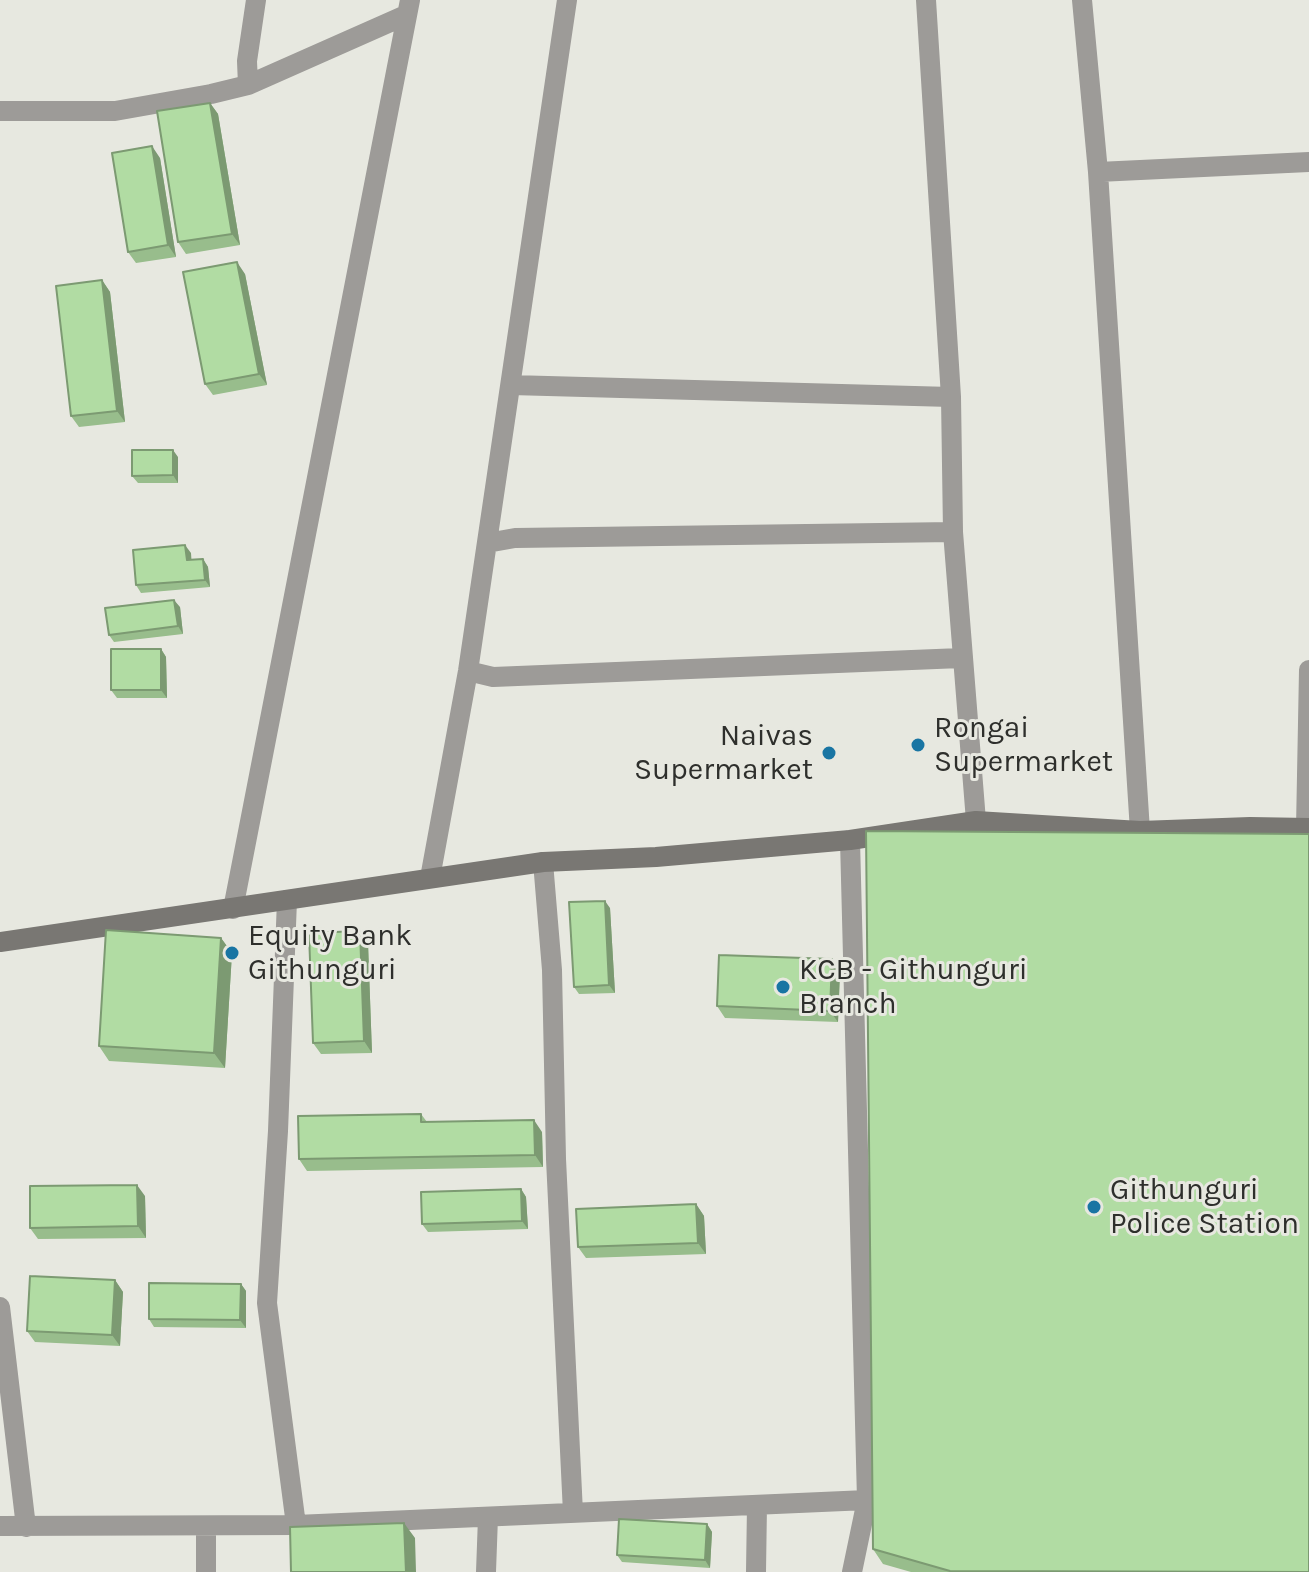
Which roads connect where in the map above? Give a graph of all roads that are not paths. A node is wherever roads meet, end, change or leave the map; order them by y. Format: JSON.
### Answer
{"nodes":[{"id":1,"x":256,"y":0,"type":"edge"},
{"id":2,"x":567,"y":0,"type":"edge"},
{"id":3,"x":926,"y":0,"type":"edge"},
{"id":4,"x":1082,"y":0,"type":"edge"},
{"id":5,"x":408,"y":8,"type":"edge"},
{"id":6,"x":248,"y":85,"type":"junction"},
{"id":7,"x":0,"y":111,"type":"edge"},
{"id":8,"x":1309,"y":162,"type":"edge"},
{"id":9,"x":1098,"y":172,"type":"junction"},
{"id":10,"x":511,"y":385,"type":"junction"},
{"id":11,"x":951,"y":397,"type":"junction"},
{"id":12,"x":953,"y":532,"type":"junction"},
{"id":13,"x":487,"y":543,"type":"junction"},
{"id":14,"x":961,"y":658,"type":"junction"},
{"id":15,"x":1309,"y":670,"type":"edge"},
{"id":16,"x":468,"y":671,"type":"junction"},
{"id":17,"x":976,"y":821,"type":"junction"},
{"id":18,"x":1307,"y":828,"type":"edge"},
{"id":19,"x":1140,"y":831,"type":"junction"},
{"id":20,"x":850,"y":840,"type":"junction"},
{"id":21,"x":543,"y":862,"type":"junction"},
{"id":22,"x":430,"y":878,"type":"junction"},
{"id":23,"x":287,"y":900,"type":"junction"},
{"id":24,"x":233,"y":909,"type":"junction"},
{"id":25,"x":0,"y":942,"type":"edge"},
{"id":26,"x":0,"y":1307,"type":"edge"},
{"id":27,"x":867,"y":1500,"type":"junction"},
{"id":28,"x":757,"y":1505,"type":"junction"},
{"id":29,"x":573,"y":1513,"type":"junction"},
{"id":30,"x":488,"y":1517,"type":"junction"},
{"id":31,"x":296,"y":1525,"type":"junction"},
{"id":32,"x":0,"y":1526,"type":"edge"},
{"id":33,"x":206,"y":1526,"type":"junction"},
{"id":34,"x":26,"y":1527,"type":"junction"},
{"id":35,"x":206,"y":1572,"type":"edge"},
{"id":36,"x":486,"y":1572,"type":"edge"},
{"id":37,"x":756,"y":1572,"type":"edge"},
{"id":38,"x":852,"y":1572,"type":"edge"}],
"edges":[{"from":1,"to":6,"type":"street"},
{"from":2,"to":10,"type":"street"},
{"from":3,"to":11,"type":"street"},
{"from":4,"to":9,"type":"street"},
{"from":5,"to":6,"type":"street"},
{"from":5,"to":24,"type":"street"},
{"from":6,"to":7,"type":"street"},
{"from":8,"to":9,"type":"street"},
{"from":9,"to":19,"type":"street"},
{"from":10,"to":11,"type":"street"},
{"from":10,"to":13,"type":"street"},
{"from":11,"to":12,"type":"street"},
{"from":12,"to":13,"type":"street"},
{"from":12,"to":14,"type":"street"},
{"from":13,"to":16,"type":"street"},
{"from":14,"to":16,"type":"street"},
{"from":14,"to":17,"type":"street"},
{"from":15,"to":18,"type":"street"},
{"from":16,"to":22,"type":"street"},
{"from":17,"to":19,"type":"main road"},
{"from":17,"to":20,"type":"main road"},
{"from":18,"to":19,"type":"main road"},
{"from":20,"to":21,"type":"main road"},
{"from":20,"to":27,"type":"street"},
{"from":21,"to":22,"type":"main road"},
{"from":21,"to":29,"type":"street"},
{"from":22,"to":23,"type":"main road"},
{"from":23,"to":24,"type":"main road"},
{"from":23,"to":31,"type":"street"},
{"from":24,"to":25,"type":"main road"},
{"from":26,"to":34,"type":"street"},
{"from":27,"to":28,"type":"street"},
{"from":27,"to":38,"type":"street"},
{"from":28,"to":29,"type":"street"},
{"from":28,"to":37,"type":"street"},
{"from":29,"to":30,"type":"street"},
{"from":30,"to":31,"type":"street"},
{"from":30,"to":36,"type":"street"},
{"from":31,"to":33,"type":"street"},
{"from":32,"to":34,"type":"street"},
{"from":33,"to":34,"type":"street"},
{"from":33,"to":35,"type":"street"}]}
